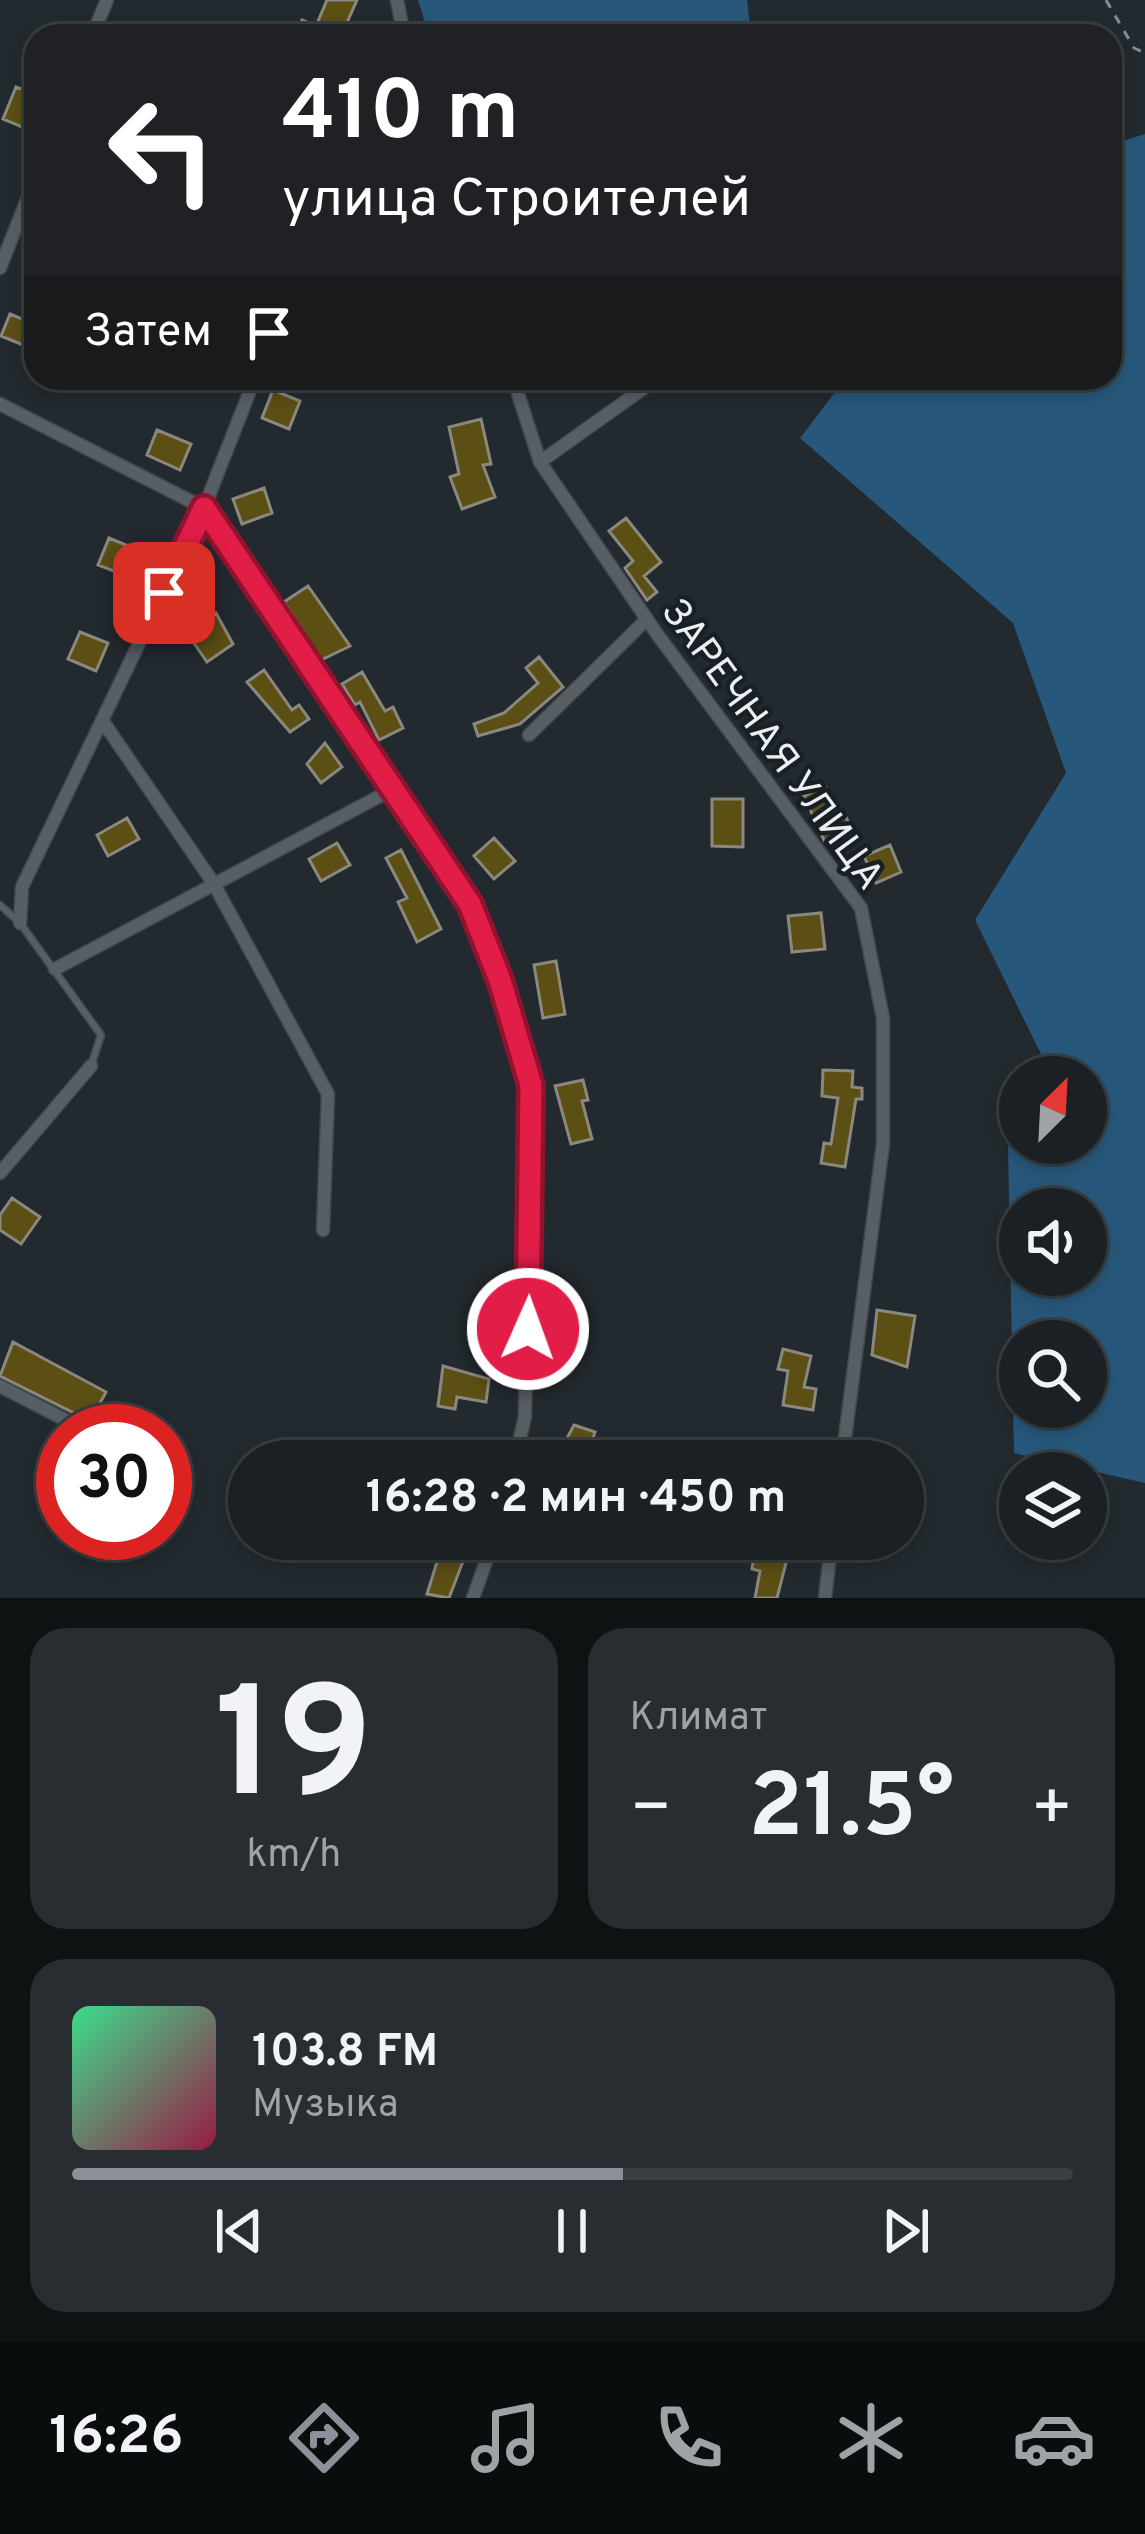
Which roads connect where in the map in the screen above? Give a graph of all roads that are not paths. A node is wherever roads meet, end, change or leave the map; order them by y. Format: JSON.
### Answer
{"nodes":[{"id":1,"x":24,"y":207,"type":"edge"},
{"id":2,"x":0,"y":268,"type":"edge"},
{"id":3,"x":250,"y":390,"type":"edge"},
{"id":4,"x":517,"y":390,"type":"edge"},
{"id":5,"x":641,"y":390,"type":"edge"},
{"id":6,"x":0,"y":404,"type":"edge"},
{"id":7,"x":540,"y":462,"type":"junction"},
{"id":8,"x":204,"y":508,"type":"junction"},
{"id":9,"x":647,"y":619,"type":"junction"},
{"id":10,"x":102,"y":720,"type":"junction"},
{"id":11,"x":529,"y":735,"type":"dead end"},
{"id":12,"x":392,"y":788,"type":"junction"},
{"id":13,"x":214,"y":884,"type":"junction"},
{"id":14,"x":0,"y":905,"type":"edge"},
{"id":15,"x":20,"y":923,"type":"junction"},
{"id":16,"x":55,"y":970,"type":"junction"},
{"id":17,"x":91,"y":1066,"type":"joint"},
{"id":18,"x":0,"y":1173,"type":"edge"},
{"id":19,"x":323,"y":1230,"type":"dead end"},
{"id":20,"x":0,"y":1387,"type":"edge"},
{"id":21,"x":36,"y":1405,"type":"edge"},
{"id":22,"x":520,"y":1440,"type":"edge"},
{"id":23,"x":845,"y":1440,"type":"edge"},
{"id":24,"x":487,"y":1560,"type":"edge"},
{"id":25,"x":830,"y":1560,"type":"edge"},
{"id":26,"x":473,"y":1598,"type":"edge"},
{"id":27,"x":825,"y":1598,"type":"edge"}],
"edges":[{"from":1,"to":2,"type":"street"},
{"from":3,"to":8,"type":"street"},
{"from":4,"to":7,"type":"street","name":"ЗАРЕЧНАЯ УЛИЦА"},
{"from":5,"to":7,"type":"street"},
{"from":6,"to":8,"type":"street"},
{"from":7,"to":9,"type":"street","name":"ЗАРЕЧНАЯ УЛИЦА"},
{"from":8,"to":10,"type":"street"},
{"from":8,"to":12,"type":"street"},
{"from":9,"to":11,"type":"street"},
{"from":9,"to":23,"type":"street","name":"ЗАРЕЧНАЯ УЛИЦА"},
{"from":10,"to":13,"type":"street"},
{"from":10,"to":15,"type":"street"},
{"from":12,"to":13,"type":"street"},
{"from":12,"to":22,"type":"street"},
{"from":13,"to":16,"type":"street"},
{"from":13,"to":19,"type":"street"},
{"from":14,"to":15,"type":"lane"},
{"from":15,"to":16,"type":"lane"},
{"from":16,"to":17,"type":"lane"},
{"from":17,"to":18,"type":"street"},
{"from":20,"to":21,"type":"street"},
{"from":24,"to":26,"type":"street"},
{"from":25,"to":27,"type":"street"}]}
